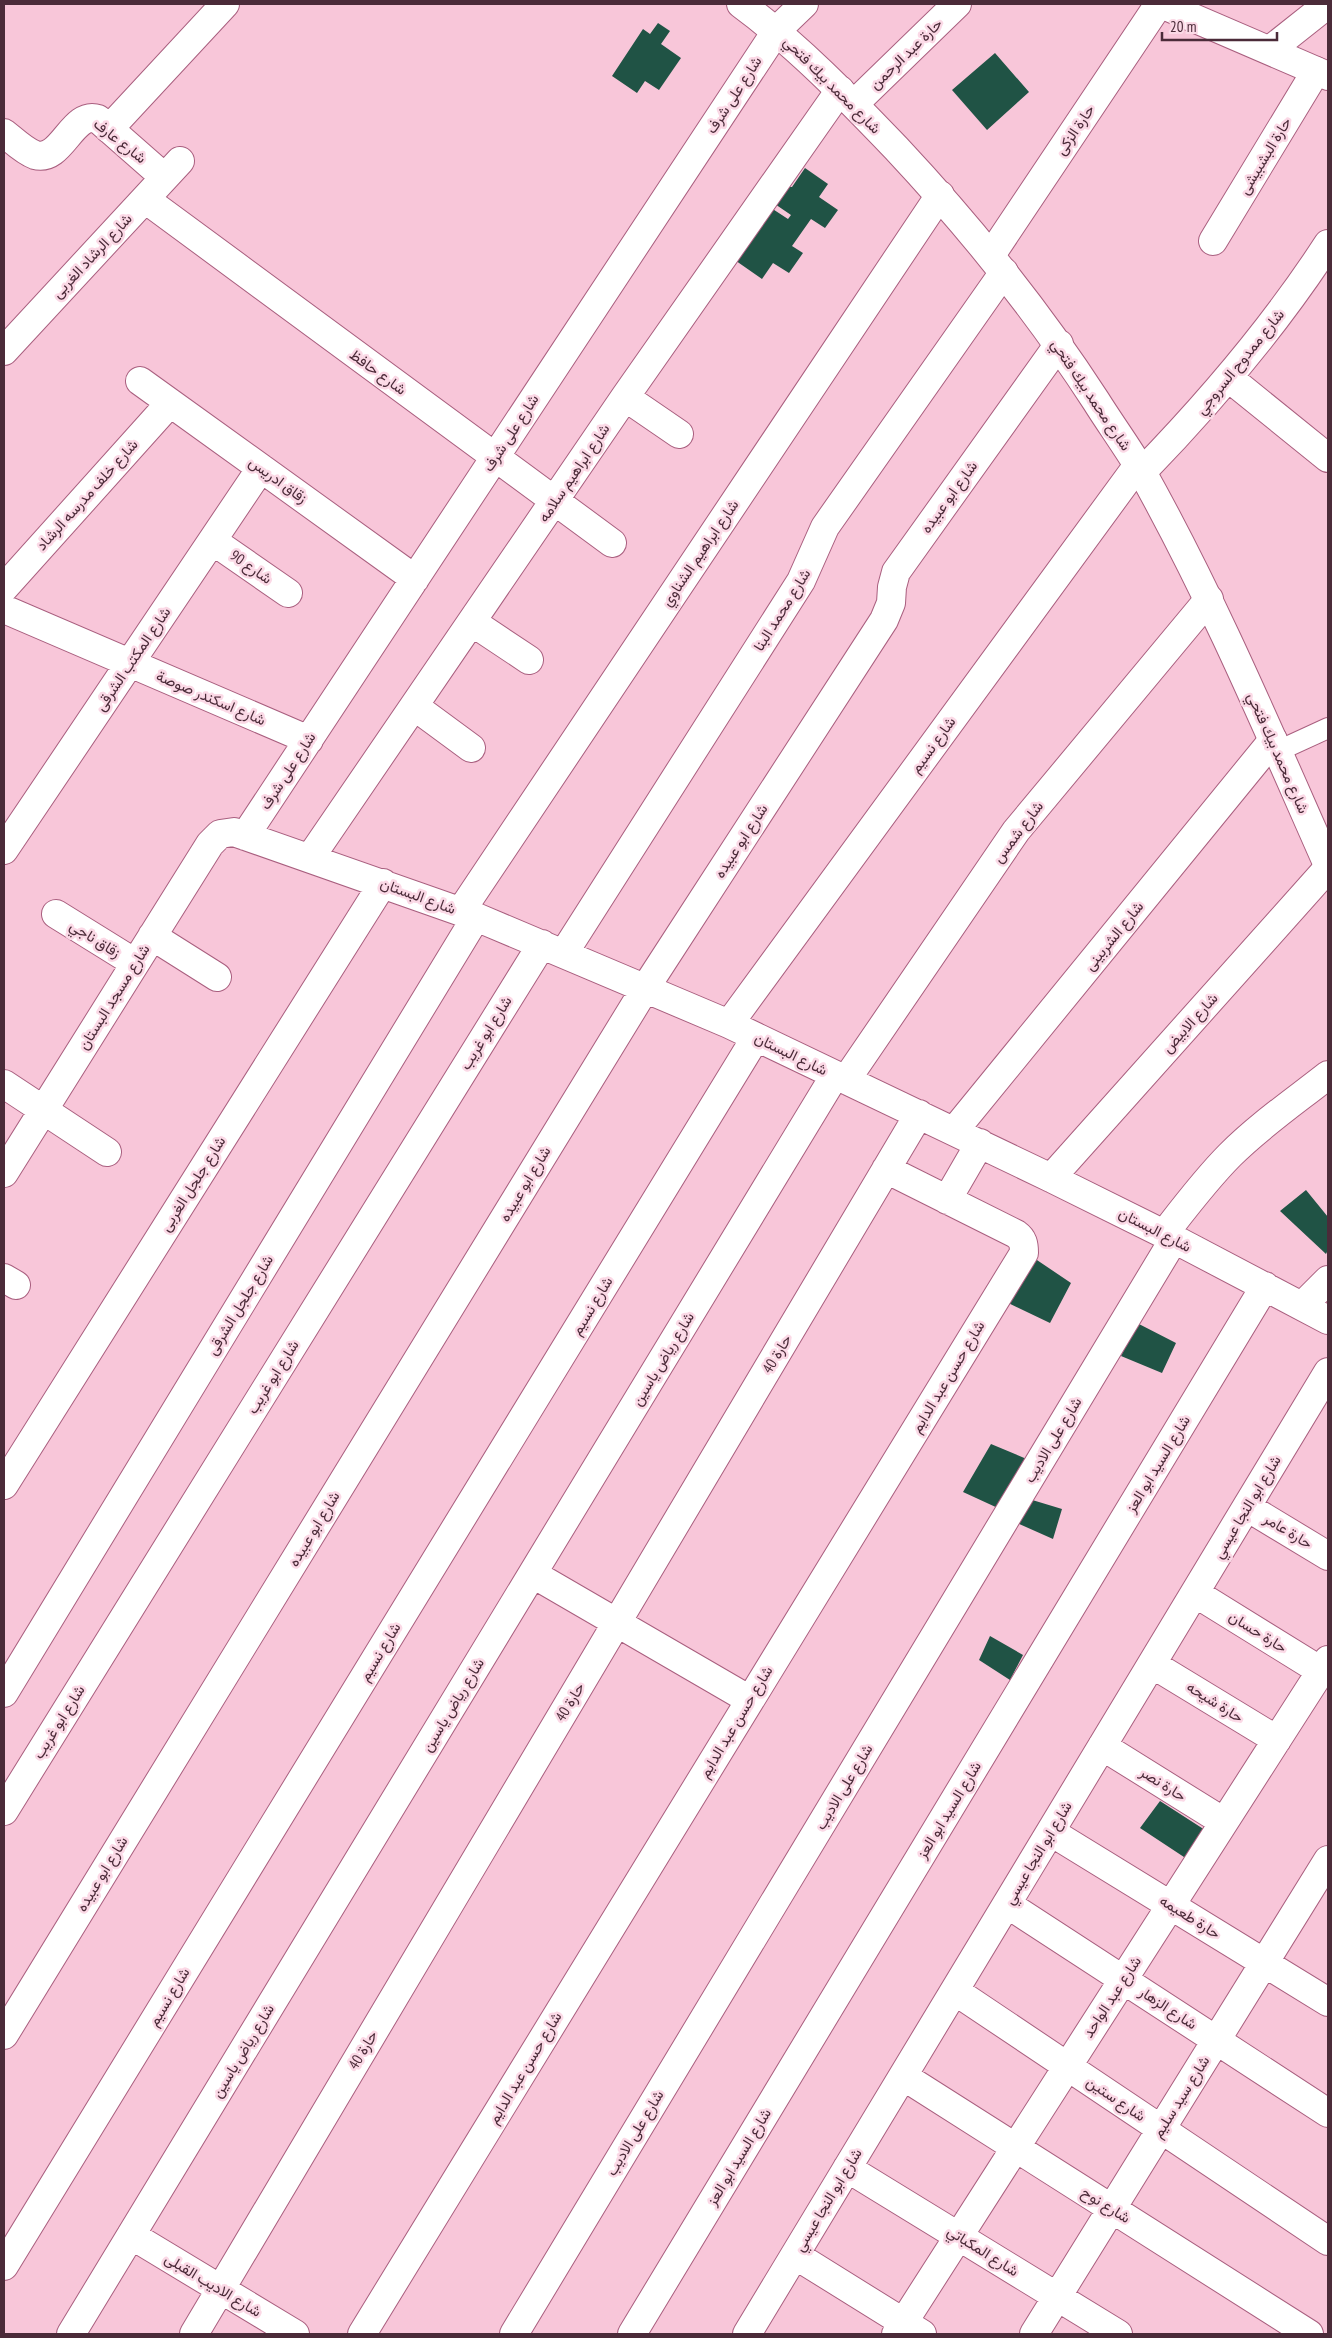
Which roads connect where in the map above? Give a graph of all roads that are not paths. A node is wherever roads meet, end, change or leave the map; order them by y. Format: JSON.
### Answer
{"nodes":[{"id":1,"x":225,"y":4,"type":"edge"},
{"id":2,"x":741,"y":4,"type":"edge"},
{"id":3,"x":804,"y":4,"type":"edge"},
{"id":4,"x":957,"y":4,"type":"edge"},
{"id":5,"x":1160,"y":4,"type":"edge"},
{"id":6,"x":1328,"y":4,"type":"edge"},
{"id":7,"x":777,"y":30,"type":"junction"},
{"id":8,"x":1270,"y":50,"type":"junction"},
{"id":9,"x":1322,"y":73,"type":"edge"},
{"id":10,"x":847,"y":97,"type":"junction"},
{"id":11,"x":110,"y":129,"type":"junction"},
{"id":12,"x":4,"y":133,"type":"edge"},
{"id":13,"x":172,"y":169,"type":"joint"},
{"id":14,"x":940,"y":194,"type":"junction"},
{"id":15,"x":145,"y":200,"type":"junction"},
{"id":16,"x":1213,"y":241,"type":"dead end"},
{"id":17,"x":1328,"y":244,"type":"edge"},
{"id":18,"x":998,"y":263,"type":"junction"},
{"id":19,"x":1059,"y":344,"type":"junction"},
{"id":20,"x":4,"y":351,"type":"edge"},
{"id":21,"x":1229,"y":378,"type":"junction"},
{"id":22,"x":140,"y":381,"type":"dead end"},
{"id":23,"x":625,"y":397,"type":"junction"},
{"id":24,"x":170,"y":403,"type":"junction"},
{"id":25,"x":679,"y":434,"type":"dead end"},
{"id":26,"x":495,"y":458,"type":"junction"},
{"id":27,"x":1328,"y":458,"type":"edge"},
{"id":28,"x":262,"y":468,"type":"junction"},
{"id":29,"x":1140,"y":469,"type":"junction"},
{"id":30,"x":554,"y":501,"type":"junction"},
{"id":31,"x":213,"y":541,"type":"junction"},
{"id":32,"x":612,"y":543,"type":"dead end"},
{"id":33,"x":415,"y":579,"type":"junction"},
{"id":34,"x":4,"y":588,"type":"edge"},
{"id":35,"x":288,"y":593,"type":"dead end"},
{"id":36,"x":1209,"y":599,"type":"junction"},
{"id":37,"x":4,"y":609,"type":"edge"},
{"id":38,"x":472,"y":622,"type":"junction"},
{"id":39,"x":529,"y":660,"type":"dead end"},
{"id":40,"x":130,"y":664,"type":"junction"},
{"id":41,"x":414,"y":706,"type":"junction"},
{"id":42,"x":1328,"y":728,"type":"edge"},
{"id":43,"x":308,"y":740,"type":"junction"},
{"id":44,"x":1275,"y":746,"type":"junction"},
{"id":45,"x":471,"y":748,"type":"dead end"},
{"id":46,"x":240,"y":834,"type":"junction"},
{"id":47,"x":4,"y":850,"type":"edge"},
{"id":48,"x":310,"y":858,"type":"junction"},
{"id":49,"x":1328,"y":866,"type":"edge"},
{"id":50,"x":383,"y":883,"type":"junction"},
{"id":51,"x":56,"y":914,"type":"dead end"},
{"id":52,"x":468,"y":914,"type":"junction"},
{"id":53,"x":152,"y":936,"type":"junction"},
{"id":54,"x":553,"y":948,"type":"junction"},
{"id":55,"x":135,"y":963,"type":"junction"},
{"id":56,"x":217,"y":977,"type":"dead end"},
{"id":57,"x":646,"y":987,"type":"junction"},
{"id":58,"x":729,"y":1024,"type":"junction"},
{"id":59,"x":756,"y":1037,"type":"junction"},
{"id":60,"x":1328,"y":1075,"type":"edge"},
{"id":61,"x":841,"y":1078,"type":"junction"},
{"id":62,"x":4,"y":1084,"type":"edge"},
{"id":63,"x":44,"y":1110,"type":"junction"},
{"id":64,"x":919,"y":1114,"type":"junction"},
{"id":65,"x":954,"y":1131,"type":"junction"},
{"id":66,"x":980,"y":1143,"type":"junction"},
{"id":67,"x":107,"y":1152,"type":"dead end"},
{"id":68,"x":886,"y":1169,"type":"junction"},
{"id":69,"x":4,"y":1173,"type":"edge"},
{"id":70,"x":1051,"y":1178,"type":"junction"},
{"id":71,"x":947,"y":1200,"type":"junction"},
{"id":72,"x":1169,"y":1236,"type":"junction"},
{"id":73,"x":1328,"y":1280,"type":"edge"},
{"id":74,"x":1266,"y":1286,"type":"junction"},
{"id":75,"x":1302,"y":1306,"type":"junction"},
{"id":76,"x":1328,"y":1320,"type":"edge"},
{"id":77,"x":1328,"y":1372,"type":"edge"},
{"id":78,"x":4,"y":1485,"type":"edge"},
{"id":79,"x":1247,"y":1507,"type":"junction"},
{"id":80,"x":1326,"y":1550,"type":"edge"},
{"id":81,"x":533,"y":1574,"type":"junction"},
{"id":82,"x":1195,"y":1593,"type":"junction"},
{"id":83,"x":617,"y":1622,"type":"junction"},
{"id":84,"x":1152,"y":1664,"type":"junction"},
{"id":85,"x":1325,"y":1666,"type":"edge"},
{"id":86,"x":4,"y":1693,"type":"edge"},
{"id":87,"x":750,"y":1700,"type":"junction"},
{"id":88,"x":1277,"y":1740,"type":"junction"},
{"id":89,"x":1102,"y":1746,"type":"junction"},
{"id":90,"x":4,"y":1811,"type":"edge"},
{"id":91,"x":1224,"y":1822,"type":"junction"},
{"id":92,"x":1050,"y":1832,"type":"junction"},
{"id":93,"x":1327,"y":1865,"type":"edge"},
{"id":94,"x":1008,"y":1904,"type":"junction"},
{"id":95,"x":1172,"y":1906,"type":"junction"},
{"id":96,"x":1265,"y":1963,"type":"junction"},
{"id":97,"x":1123,"y":1979,"type":"junction"},
{"id":98,"x":955,"y":1991,"type":"junction"},
{"id":99,"x":1328,"y":2002,"type":"edge"},
{"id":100,"x":4,"y":2035,"type":"edge"},
{"id":101,"x":1216,"y":2040,"type":"junction"},
{"id":102,"x":1068,"y":2067,"type":"junction"},
{"id":103,"x":903,"y":2076,"type":"junction"},
{"id":104,"x":1328,"y":2113,"type":"edge"},
{"id":105,"x":1161,"y":2130,"type":"junction"},
{"id":106,"x":1016,"y":2148,"type":"junction"},
{"id":107,"x":847,"y":2168,"type":"junction"},
{"id":108,"x":1112,"y":2209,"type":"junction"},
{"id":109,"x":131,"y":2235,"type":"junction"},
{"id":110,"x":959,"y":2236,"type":"junction"},
{"id":111,"x":1328,"y":2241,"type":"edge"},
{"id":112,"x":795,"y":2255,"type":"junction"},
{"id":113,"x":4,"y":2266,"type":"edge"},
{"id":114,"x":220,"y":2290,"type":"junction"},
{"id":115,"x":1057,"y":2297,"type":"junction"},
{"id":116,"x":907,"y":2330,"type":"edge"},
{"id":117,"x":71,"y":2334,"type":"edge"},
{"id":118,"x":194,"y":2334,"type":"edge"},
{"id":119,"x":294,"y":2334,"type":"edge"},
{"id":120,"x":362,"y":2334,"type":"edge"},
{"id":121,"x":514,"y":2334,"type":"edge"},
{"id":122,"x":632,"y":2334,"type":"edge"},
{"id":123,"x":747,"y":2334,"type":"edge"},
{"id":124,"x":1034,"y":2334,"type":"edge"},
{"id":125,"x":1118,"y":2334,"type":"edge"},
{"id":126,"x":1309,"y":2334,"type":"edge"}],
"edges":[{"from":1,"to":11,"type":"street"},
{"from":2,"to":7,"type":"street","name":"شارع محمد بيك فتحي"},
{"from":3,"to":7,"type":"street","name":"شارع على شرف"},
{"from":4,"to":10,"type":"street","name":"حارة عبد الرحمن"},
{"from":5,"to":8,"type":"street"},
{"from":5,"to":18,"type":"street","name":"حارة الزكى"},
{"from":6,"to":8,"type":"street"},
{"from":7,"to":10,"type":"street","name":"شارع محمد بيك فتحي"},
{"from":7,"to":26,"type":"street","name":"شارع على شرف"},
{"from":8,"to":9,"type":"street"},
{"from":9,"to":16,"type":"street","name":"حارة البشبيشى"},
{"from":10,"to":14,"type":"street","name":"شارع محمد بيك فتحي"},
{"from":10,"to":23,"type":"street","name":"شارع ابراهيم سلامه"},
{"from":11,"to":12,"type":"street","name":"شارع عارف"},
{"from":11,"to":13,"type":"street","name":"شارع عارف"},
{"from":13,"to":15,"type":"street","name":"شارع الرشاد الغربى"},
{"from":14,"to":18,"type":"street","name":"شارع محمد بيك فتحي"},
{"from":14,"to":52,"type":"street","name":"شارع ابراهيم الشناوي"},
{"from":15,"to":20,"type":"street","name":"شارع الرشاد الغربى"},
{"from":15,"to":26,"type":"street","name":"شارع حافظ"},
{"from":17,"to":21,"type":"street","name":"شارع ممدوح السروجي"},
{"from":18,"to":19,"type":"street","name":"شارع محمد بيك فتحي"},
{"from":18,"to":54,"type":"street","name":"شارع محمد البنا"},
{"from":19,"to":29,"type":"street","name":"شارع محمد بيك فتحي"},
{"from":19,"to":57,"type":"street","name":"شارع ابو عبيده"},
{"from":21,"to":27,"type":"street"},
{"from":21,"to":29,"type":"street","name":"شارع ممدوح السروجي"},
{"from":22,"to":24,"type":"street","name":"زقاق ادريس"},
{"from":23,"to":25,"type":"street"},
{"from":23,"to":30,"type":"street","name":"شارع ابراهيم سلامه"},
{"from":24,"to":28,"type":"street","name":"زقاق ادريس"},
{"from":24,"to":34,"type":"street","name":"شارع خلف مدرسه الرشاد"},
{"from":26,"to":30,"type":"street","name":"شارع حافظ"},
{"from":26,"to":33,"type":"street","name":"شارع على شرف"},
{"from":28,"to":31,"type":"street","name":"شارع المكتب الشرقى"},
{"from":28,"to":33,"type":"street","name":"زقاق ادريس"},
{"from":29,"to":36,"type":"street","name":"شارع محمد بيك فتحي"},
{"from":29,"to":58,"type":"street","name":"شارع نسيم"},
{"from":30,"to":32,"type":"street","name":"شارع حافظ"},
{"from":30,"to":38,"type":"street","name":"شارع ابراهيم سلامه"},
{"from":31,"to":35,"type":"street","name":"شارع 90"},
{"from":31,"to":40,"type":"street","name":"شارع المكتب الشرقى"},
{"from":33,"to":43,"type":"street","name":"شارع على شرف"},
{"from":36,"to":44,"type":"street","name":"شارع محمد بيك فتحي"},
{"from":36,"to":61,"type":"street","name":"شارع شمس"},
{"from":37,"to":40,"type":"street","name":"شارع اسكندر صوصة"},
{"from":38,"to":39,"type":"street"},
{"from":38,"to":41,"type":"street","name":"شارع ابراهيم سلامه"},
{"from":40,"to":43,"type":"street","name":"شارع اسكندر صوصة"},
{"from":40,"to":47,"type":"street","name":"شارع المكتب الشرقى"},
{"from":41,"to":45,"type":"street"},
{"from":41,"to":48,"type":"street","name":"شارع ابراهيم سلامه"},
{"from":42,"to":44,"type":"lane"},
{"from":43,"to":46,"type":"street","name":"شارع على شرف"},
{"from":44,"to":49,"type":"street","name":"شارع محمد بيك فتحي"},
{"from":44,"to":65,"type":"street","name":"شارع الشربينى"},
{"from":46,"to":48,"type":"street","name":"شارع البستان"},
{"from":46,"to":53,"type":"street","name":"شارع مسجد البستان"},
{"from":48,"to":50,"type":"street","name":"شارع البستان"},
{"from":49,"to":70,"type":"street","name":"شارع الابيض"},
{"from":50,"to":52,"type":"street","name":"شارع البستان"},
{"from":50,"to":78,"type":"street","name":"شارع جلجل الغربى"},
{"from":51,"to":55,"type":"street","name":"زقاق ناجي"},
{"from":52,"to":54,"type":"street","name":"شارع البستان"},
{"from":52,"to":86,"type":"street","name":"شارع جلجل الشرقى"},
{"from":53,"to":55,"type":"street","name":"شارع مسجد البستان"},
{"from":53,"to":56,"type":"street"},
{"from":54,"to":57,"type":"street","name":"شارع البستان"},
{"from":54,"to":90,"type":"street","name":"شارع ابو غريب"},
{"from":55,"to":63,"type":"street","name":"شارع مسجد البستان"},
{"from":57,"to":58,"type":"street","name":"شارع البستان"},
{"from":57,"to":100,"type":"street","name":"شارع ابو عبيده"},
{"from":58,"to":59,"type":"street","name":"شارع البستان"},
{"from":59,"to":61,"type":"street","name":"شارع البستان"},
{"from":59,"to":113,"type":"street","name":"شارع نسيم"},
{"from":60,"to":72,"type":"street","name":"شارع على الاديب"},
{"from":61,"to":64,"type":"street","name":"شارع البستان"},
{"from":61,"to":81,"type":"street","name":"شارع رياض ياسين"},
{"from":62,"to":63,"type":"street"},
{"from":63,"to":67,"type":"street"},
{"from":63,"to":69,"type":"street","name":"شارع مسجد البستان"},
{"from":64,"to":65,"type":"street","name":"شارع البستان"},
{"from":64,"to":68,"type":"street","name":"حارة 40"},
{"from":65,"to":66,"type":"street","name":"شارع البستان"},
{"from":66,"to":70,"type":"street","name":"شارع البستان"},
{"from":66,"to":71,"type":"street"},
{"from":68,"to":71,"type":"street","name":"شارع حسن عبد الدايم"},
{"from":68,"to":83,"type":"street","name":"حارة 40"},
{"from":70,"to":72,"type":"street","name":"شارع البستان"},
{"from":71,"to":87,"type":"street","name":"شارع حسن عبد الدايم"},
{"from":72,"to":74,"type":"street","name":"شارع البستان"},
{"from":72,"to":121,"type":"street","name":"شارع على الاديب"},
{"from":73,"to":75,"type":"street"},
{"from":74,"to":75,"type":"street","name":"شارع البستان"},
{"from":74,"to":122,"type":"street","name":"شارع السيد ابو العز"},
{"from":75,"to":76,"type":"street","name":"شارع البستان"},
{"from":77,"to":79,"type":"street","name":"شارع ابو النجا عيسي"},
{"from":79,"to":80,"type":"street","name":"حارة عامر"},
{"from":79,"to":82,"type":"street","name":"شارع ابو النجا عيسي"},
{"from":81,"to":83,"type":"street"},
{"from":81,"to":109,"type":"street","name":"شارع رياض ياسين"},
{"from":82,"to":84,"type":"street","name":"شارع ابو النجا عيسي"},
{"from":82,"to":85,"type":"street","name":"حارة حسان"},
{"from":83,"to":87,"type":"street"},
{"from":83,"to":114,"type":"street","name":"حارة 40"},
{"from":84,"to":88,"type":"street","name":"حارة شيحه"},
{"from":84,"to":89,"type":"street","name":"شارع ابو النجا عيسي"},
{"from":85,"to":88,"type":"street","name":"شارع عبد الواحد"},
{"from":87,"to":120,"type":"street","name":"شارع حسن عبد الدايم"},
{"from":88,"to":91,"type":"street","name":"شارع عبد الواحد"},
{"from":89,"to":91,"type":"street","name":"حارة نصر"},
{"from":89,"to":92,"type":"street","name":"شارع ابو النجا عيسي"},
{"from":91,"to":95,"type":"street","name":"شارع عبد الواحد"},
{"from":92,"to":94,"type":"street","name":"شارع ابو النجا عيسي"},
{"from":92,"to":95,"type":"street","name":"حارة طعيمه"},
{"from":93,"to":96,"type":"street","name":"شارع سيد سليم"},
{"from":94,"to":97,"type":"street","name":"شارع الزهار"},
{"from":94,"to":98,"type":"street","name":"شارع ابو النجا عيسي"},
{"from":95,"to":96,"type":"street","name":"حارة طعيمه"},
{"from":95,"to":97,"type":"street","name":"شارع عبد الواحد"},
{"from":96,"to":99,"type":"street","name":"حارة طعيمه"},
{"from":96,"to":101,"type":"street","name":"شارع سيد سليم"},
{"from":97,"to":101,"type":"street","name":"شارع الزهار"},
{"from":97,"to":102,"type":"street","name":"شارع عبد الواحد"},
{"from":98,"to":102,"type":"street","name":"شارع ستين"},
{"from":98,"to":103,"type":"street","name":"شارع ابو النجا عيسي"},
{"from":101,"to":104,"type":"street","name":"شارع الزهار"},
{"from":101,"to":105,"type":"street","name":"شارع سيد سليم"},
{"from":102,"to":105,"type":"street","name":"شارع ستين"},
{"from":102,"to":106,"type":"street","name":"شارع عبد الواحد"},
{"from":103,"to":106,"type":"street","name":"شارع نوح"},
{"from":103,"to":107,"type":"street","name":"شارع ابو النجا عيسي"},
{"from":105,"to":108,"type":"street","name":"شارع سيد سليم"},
{"from":105,"to":111,"type":"street","name":"شارع ستين"},
{"from":106,"to":108,"type":"street","name":"شارع نوح"},
{"from":106,"to":110,"type":"street","name":"شارع عبد الواحد"},
{"from":107,"to":110,"type":"street","name":"شارع المكباتي"},
{"from":107,"to":112,"type":"street","name":"شارع ابو النجا عيسي"},
{"from":108,"to":115,"type":"street","name":"شارع سيد سليم"},
{"from":108,"to":126,"type":"street","name":"شارع نوح"},
{"from":109,"to":114,"type":"street","name":"شارع الاديب القبلى"},
{"from":109,"to":117,"type":"street","name":"شارع رياض ياسين"},
{"from":110,"to":115,"type":"street","name":"شارع المكباتي"},
{"from":110,"to":116,"type":"street","name":"شارع عبد الواحد"},
{"from":112,"to":116,"type":"street"},
{"from":112,"to":123,"type":"street","name":"شارع ابو النجا عيسي"},
{"from":114,"to":118,"type":"street","name":"حارة 40"},
{"from":114,"to":119,"type":"street","name":"شارع الاديب القبلى"},
{"from":115,"to":124,"type":"street","name":"شارع سيد سليم"},
{"from":115,"to":125,"type":"street","name":"شارع المكباتي"}]}
